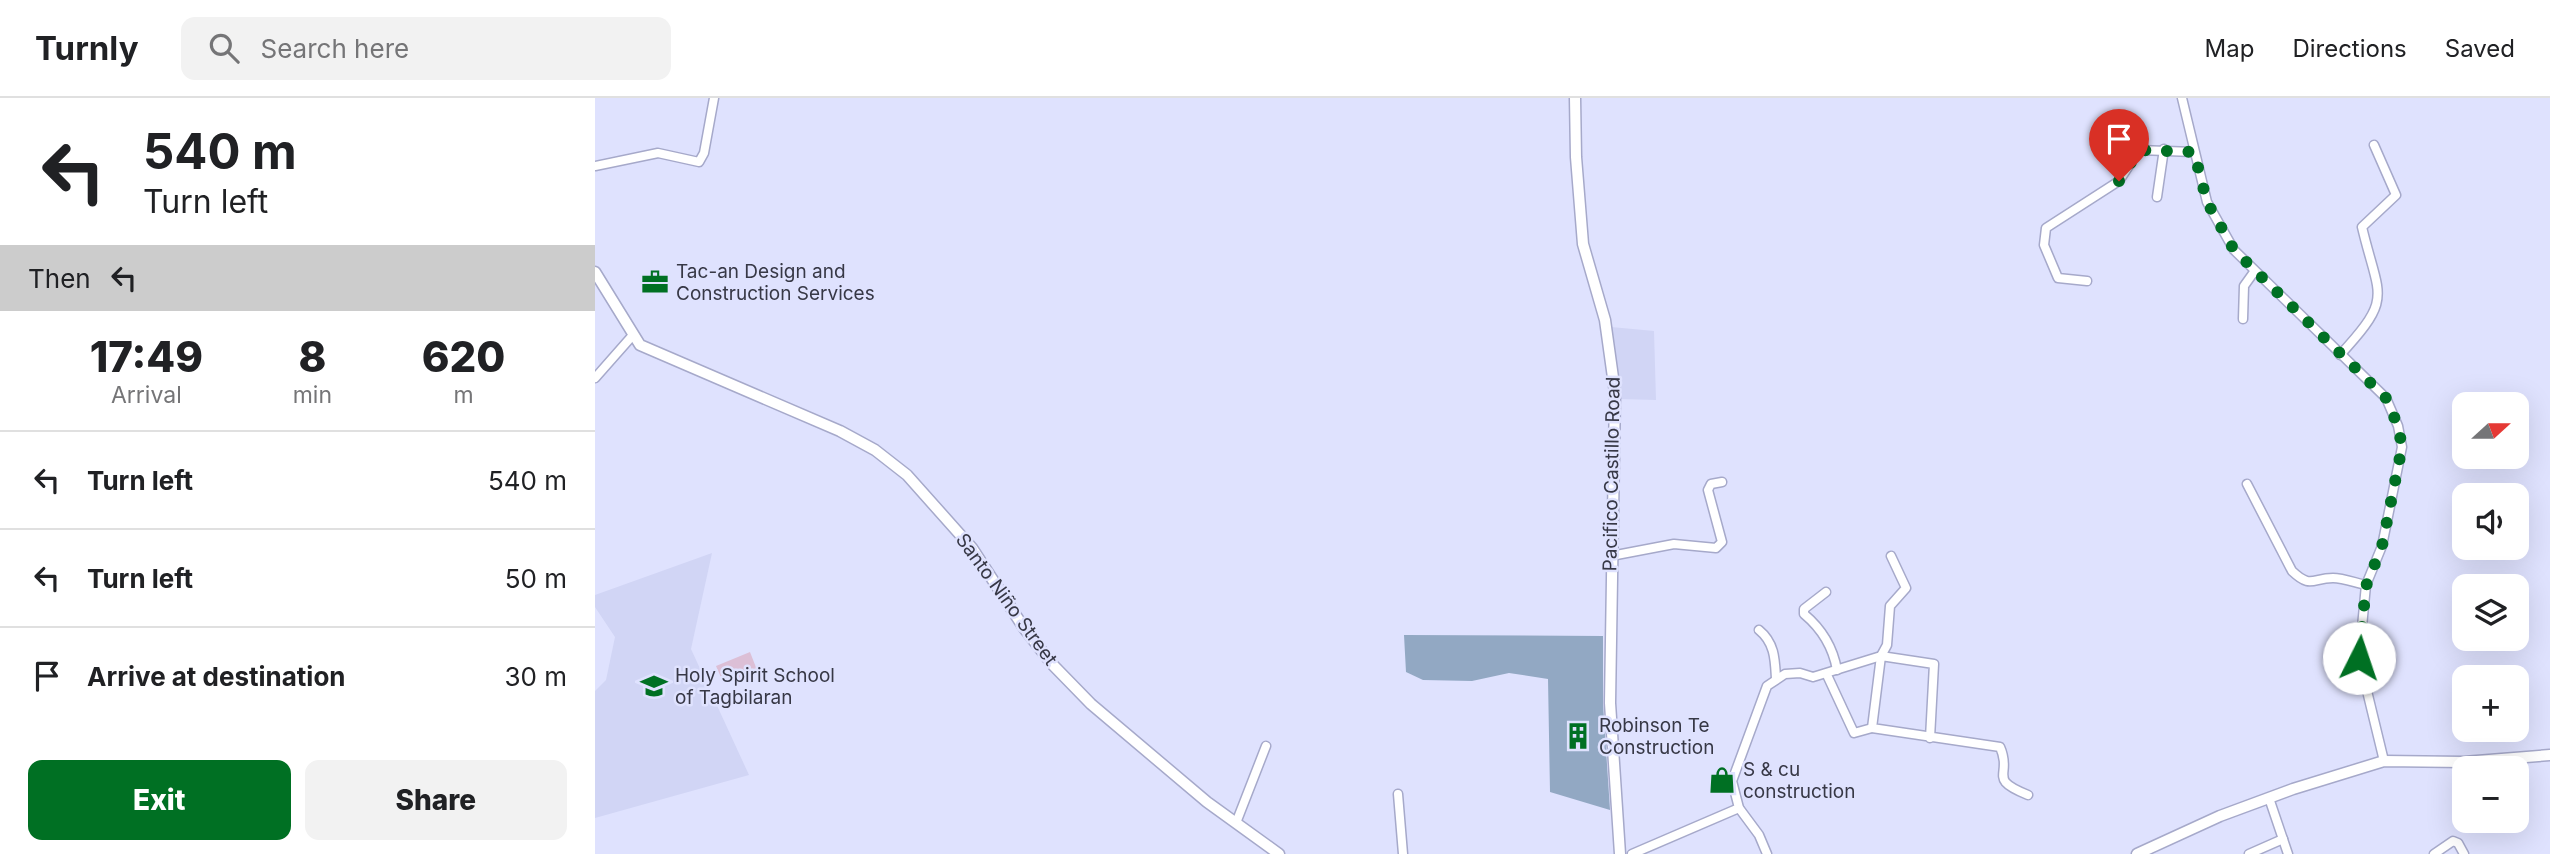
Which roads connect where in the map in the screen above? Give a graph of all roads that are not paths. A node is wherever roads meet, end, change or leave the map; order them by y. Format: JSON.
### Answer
{"nodes":[{"id":1,"x":713,"y":98,"type":"edge"},
{"id":2,"x":1575,"y":98,"type":"edge"},
{"id":3,"x":2182,"y":98,"type":"edge"},
{"id":4,"x":2374,"y":145,"type":"dead end"},
{"id":5,"x":2164,"y":149,"type":"junction"},
{"id":6,"x":2194,"y":152,"type":"junction"},
{"id":7,"x":595,"y":166,"type":"edge"},
{"id":8,"x":2157,"y":197,"type":"dead end"},
{"id":9,"x":595,"y":272,"type":"edge"},
{"id":10,"x":2254,"y":272,"type":"junction"},
{"id":11,"x":2087,"y":281,"type":"dead end"},
{"id":12,"x":2242,"y":319,"type":"dead end"},
{"id":13,"x":633,"y":335,"type":"junction"},
{"id":14,"x":2340,"y":355,"type":"junction"},
{"id":15,"x":595,"y":378,"type":"edge"},
{"id":16,"x":1722,"y":482,"type":"dead end"},
{"id":17,"x":2247,"y":484,"type":"dead end"},
{"id":18,"x":1611,"y":556,"type":"junction"},
{"id":19,"x":1891,"y":556,"type":"dead end"},
{"id":20,"x":2366,"y":586,"type":"junction"},
{"id":21,"x":1826,"y":592,"type":"dead end"},
{"id":22,"x":1759,"y":630,"type":"dead end"},
{"id":23,"x":1881,"y":656,"type":"junction"},
{"id":24,"x":1837,"y":670,"type":"junction"},
{"id":25,"x":1827,"y":675,"type":"junction"},
{"id":26,"x":1776,"y":680,"type":"junction"},
{"id":27,"x":1872,"y":728,"type":"junction"},
{"id":28,"x":1930,"y":738,"type":"junction"},
{"id":29,"x":1266,"y":747,"type":"dead end"},
{"id":30,"x":2550,"y":755,"type":"edge"},
{"id":31,"x":2385,"y":761,"type":"junction"},
{"id":32,"x":1398,"y":794,"type":"dead end"},
{"id":33,"x":2028,"y":795,"type":"dead end"},
{"id":34,"x":2269,"y":798,"type":"junction"},
{"id":35,"x":1739,"y":808,"type":"junction"},
{"id":36,"x":1236,"y":823,"type":"junction"},
{"id":37,"x":2283,"y":839,"type":"junction"},
{"id":38,"x":1279,"y":854,"type":"edge"},
{"id":39,"x":1403,"y":854,"type":"edge"},
{"id":40,"x":1620,"y":854,"type":"edge"},
{"id":41,"x":1632,"y":854,"type":"edge"},
{"id":42,"x":1767,"y":854,"type":"edge"},
{"id":43,"x":2137,"y":854,"type":"edge"},
{"id":44,"x":2249,"y":854,"type":"edge"},
{"id":45,"x":2288,"y":854,"type":"edge"},
{"id":46,"x":2434,"y":854,"type":"edge"},
{"id":47,"x":2464,"y":854,"type":"edge"}],
"edges":[{"from":1,"to":7,"type":"street"},
{"from":2,"to":18,"type":"main road","name":"Pacifico Castillo Road"},
{"from":3,"to":6,"type":"street"},
{"from":4,"to":14,"type":"street"},
{"from":5,"to":6,"type":"street"},
{"from":5,"to":8,"type":"street"},
{"from":5,"to":11,"type":"street"},
{"from":6,"to":10,"type":"street"},
{"from":9,"to":13,"type":"main road","name":"Santo Niño Street"},
{"from":10,"to":12,"type":"street"},
{"from":10,"to":14,"type":"street"},
{"from":13,"to":15,"type":"street"},
{"from":13,"to":36,"type":"main road","name":"Santo Niño Street"},
{"from":14,"to":20,"type":"street"},
{"from":16,"to":18,"type":"street"},
{"from":17,"to":20,"type":"street"},
{"from":18,"to":40,"type":"main road","name":"Pacifico Castillo Road"},
{"from":19,"to":23,"type":"street"},
{"from":20,"to":31,"type":"street"},
{"from":21,"to":24,"type":"street"},
{"from":22,"to":26,"type":"street"},
{"from":23,"to":24,"type":"street"},
{"from":23,"to":27,"type":"street"},
{"from":23,"to":28,"type":"street"},
{"from":24,"to":25,"type":"street"},
{"from":25,"to":26,"type":"street"},
{"from":25,"to":27,"type":"street"},
{"from":26,"to":35,"type":"street"},
{"from":27,"to":28,"type":"street"},
{"from":28,"to":33,"type":"street"},
{"from":29,"to":36,"type":"street"},
{"from":30,"to":31,"type":"main road"},
{"from":31,"to":34,"type":"main road"},
{"from":32,"to":39,"type":"street"},
{"from":34,"to":37,"type":"street"},
{"from":34,"to":43,"type":"main road"},
{"from":35,"to":41,"type":"street"},
{"from":35,"to":42,"type":"street"},
{"from":36,"to":38,"type":"main road","name":"Santo Niño Street"},
{"from":37,"to":44,"type":"street"},
{"from":37,"to":45,"type":"street"},
{"from":46,"to":47,"type":"street"}]}
